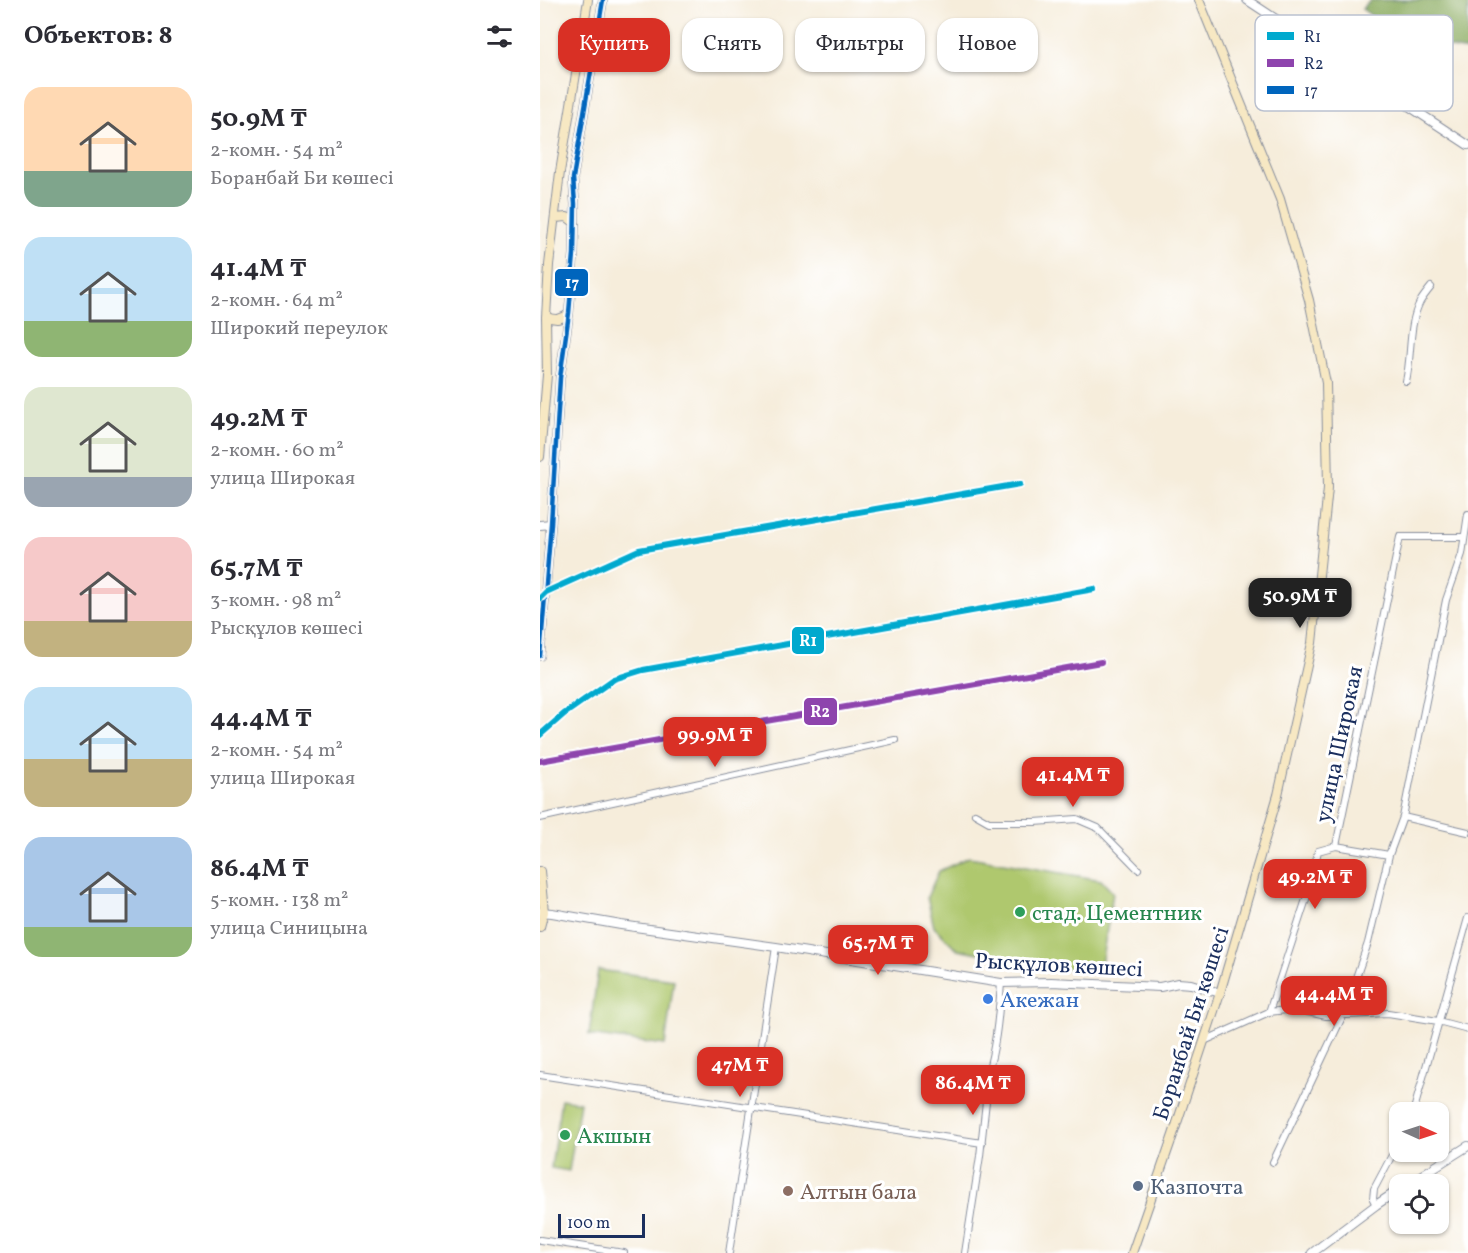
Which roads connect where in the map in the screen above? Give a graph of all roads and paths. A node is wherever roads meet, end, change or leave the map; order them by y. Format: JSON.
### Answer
{"nodes":[{"id":1,"x":588,"y":0,"type":"edge"},
{"id":2,"x":603,"y":0,"type":"edge"},
{"id":3,"x":1199,"y":0,"type":"edge"},
{"id":4,"x":1247,"y":0,"type":"edge"},
{"id":5,"x":1270,"y":15,"type":"edge"},
{"id":6,"x":1416,"y":111,"type":"edge"},
{"id":7,"x":1468,"y":145,"type":"edge"},
{"id":8,"x":555,"y":218,"type":"junction"},
{"id":9,"x":575,"y":223,"type":"junction"},
{"id":10,"x":1431,"y":287,"type":"dead end"},
{"id":11,"x":570,"y":313,"type":"junction"},
{"id":12,"x":544,"y":320,"type":"edge"},
{"id":13,"x":1406,"y":381,"type":"dead end"},
{"id":14,"x":540,"y":457,"type":"edge"},
{"id":15,"x":1468,"y":514,"type":"edge"},
{"id":16,"x":551,"y":524,"type":"junction"},
{"id":17,"x":540,"y":525,"type":"edge"},
{"id":18,"x":1464,"y":537,"type":"junction"},
{"id":19,"x":540,"y":656,"type":"edge"},
{"id":20,"x":895,"y":740,"type":"dead end"},
{"id":21,"x":975,"y":814,"type":"dead end"},
{"id":22,"x":1403,"y":817,"type":"junction"},
{"id":23,"x":540,"y":818,"type":"edge"},
{"id":24,"x":1468,"y":832,"type":"edge"},
{"id":25,"x":1336,"y":846,"type":"junction"},
{"id":26,"x":1389,"y":855,"type":"junction"},
{"id":27,"x":1138,"y":869,"type":"dead end"},
{"id":28,"x":540,"y":871,"type":"edge"},
{"id":29,"x":542,"y":912,"type":"edge"},
{"id":30,"x":1468,"y":918,"type":"edge"},
{"id":31,"x":540,"y":927,"type":"edge"},
{"id":32,"x":776,"y":947,"type":"junction"},
{"id":33,"x":1001,"y":983,"type":"junction"},
{"id":34,"x":1220,"y":993,"type":"junction"},
{"id":35,"x":1269,"y":1012,"type":"junction"},
{"id":36,"x":1342,"y":1015,"type":"junction"},
{"id":37,"x":1438,"y":1020,"type":"junction"},
{"id":38,"x":1468,"y":1029,"type":"edge"},
{"id":39,"x":1204,"y":1041,"type":"junction"},
{"id":40,"x":540,"y":1075,"type":"edge"},
{"id":41,"x":1416,"y":1102,"type":"edge"},
{"id":42,"x":751,"y":1108,"type":"junction"},
{"id":43,"x":982,"y":1143,"type":"junction"},
{"id":44,"x":1468,"y":1146,"type":"edge"},
{"id":45,"x":1389,"y":1161,"type":"edge"},
{"id":46,"x":1273,"y":1162,"type":"dead end"},
{"id":47,"x":1423,"y":1174,"type":"edge"},
{"id":48,"x":1389,"y":1196,"type":"edge"},
{"id":49,"x":1376,"y":1205,"type":"junction"},
{"id":50,"x":540,"y":1240,"type":"edge"},
{"id":51,"x":624,"y":1253,"type":"edge"},
{"id":52,"x":729,"y":1253,"type":"edge"},
{"id":53,"x":965,"y":1253,"type":"edge"},
{"id":54,"x":1132,"y":1253,"type":"edge"},
{"id":55,"x":1312,"y":1253,"type":"edge"}],
"edges":[{"from":1,"to":8,"type":"main road"},
{"from":2,"to":9,"type":"main road"},
{"from":3,"to":34,"type":"main road","name":"Боранбай Би көшесі"},
{"from":4,"to":5,"type":"street"},
{"from":6,"to":7,"type":"street"},
{"from":8,"to":9,"type":"main road"},
{"from":8,"to":12,"type":"main road"},
{"from":9,"to":11,"type":"main road"},
{"from":10,"to":13,"type":"street"},
{"from":11,"to":12,"type":"main road"},
{"from":11,"to":16,"type":"main road"},
{"from":12,"to":14,"type":"main road"},
{"from":15,"to":18,"type":"street"},
{"from":16,"to":17,"type":"street"},
{"from":16,"to":19,"type":"main road"},
{"from":18,"to":22,"type":"street"},
{"from":18,"to":25,"type":"street","name":"улица Широкая"},
{"from":20,"to":23,"type":"street"},
{"from":21,"to":27,"type":"street"},
{"from":22,"to":24,"type":"street"},
{"from":22,"to":26,"type":"street"},
{"from":25,"to":26,"type":"street","name":"улица Широкая"},
{"from":25,"to":35,"type":"street","name":"улица Широкая"},
{"from":26,"to":36,"type":"street"},
{"from":28,"to":29,"type":"main road"},
{"from":29,"to":31,"type":"main road"},
{"from":29,"to":32,"type":"street","name":"Рысқұлов көшесі"},
{"from":30,"to":37,"type":"street"},
{"from":32,"to":33,"type":"street","name":"Рысқұлов көшесі"},
{"from":32,"to":42,"type":"street"},
{"from":33,"to":34,"type":"street","name":"Рысқұлов көшесі"},
{"from":33,"to":43,"type":"street"},
{"from":34,"to":39,"type":"main road","name":"Боранбай Би көшесі"},
{"from":35,"to":36,"type":"street"},
{"from":35,"to":39,"type":"street"},
{"from":36,"to":37,"type":"street"},
{"from":36,"to":46,"type":"street"},
{"from":37,"to":38,"type":"street"},
{"from":37,"to":41,"type":"street"},
{"from":39,"to":54,"type":"main road","name":"Боранбай Би көшесі"},
{"from":40,"to":42,"type":"street"},
{"from":42,"to":43,"type":"street"},
{"from":42,"to":52,"type":"street"},
{"from":43,"to":53,"type":"street"},
{"from":44,"to":47,"type":"street"},
{"from":45,"to":49,"type":"street"},
{"from":48,"to":49,"type":"street"},
{"from":49,"to":55,"type":"street"},
{"from":50,"to":51,"type":"street"}]}
